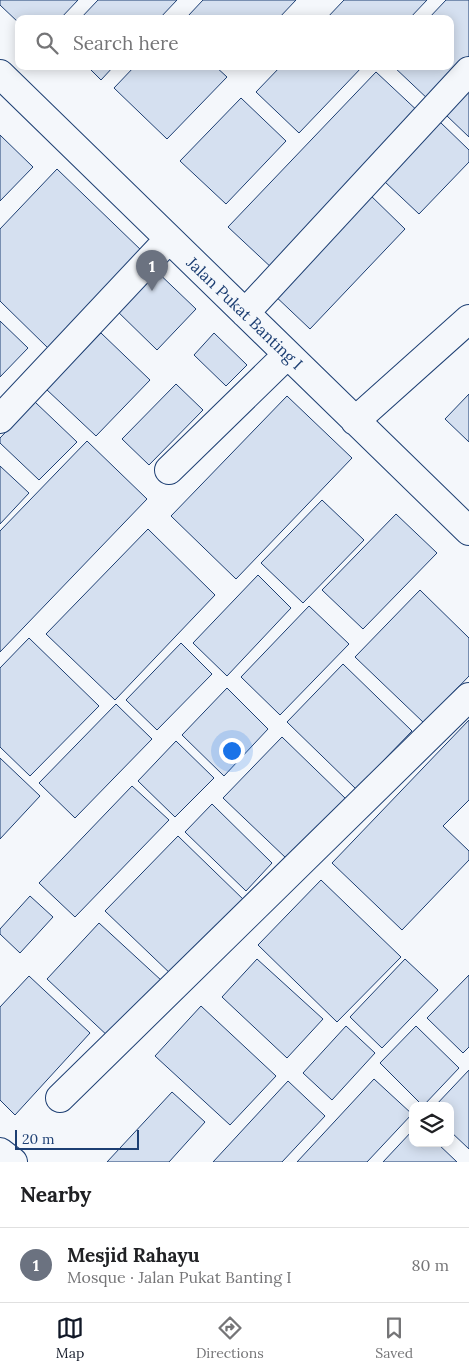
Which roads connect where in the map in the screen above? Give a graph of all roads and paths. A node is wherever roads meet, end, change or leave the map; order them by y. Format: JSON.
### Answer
{"nodes":[{"id":1,"x":469,"y":71,"type":"edge"},
{"id":2,"x":3,"y":84,"type":"edge"},
{"id":3,"x":169,"y":239,"type":"junction"},
{"id":4,"x":245,"y":313,"type":"junction"},
{"id":5,"x":469,"y":319,"type":"edge"},
{"id":6,"x":287,"y":355,"type":"junction"},
{"id":7,"x":0,"y":419,"type":"edge"},
{"id":8,"x":355,"y":421,"type":"junction"},
{"id":9,"x":169,"y":470,"type":"dead end"},
{"id":10,"x":469,"y":532,"type":"edge"},
{"id":11,"x":469,"y":697,"type":"edge"},
{"id":12,"x":60,"y":1098,"type":"dead end"},
{"id":13,"x":0,"y":1152,"type":"edge"},
{"id":14,"x":13,"y":1162,"type":"edge"}],
"edges":[{"from":1,"to":4,"type":"street"},
{"from":2,"to":3,"type":"street","name":"Jalan Pukat Banting I"},
{"from":3,"to":4,"type":"street","name":"Jalan Pukat Banting I"},
{"from":3,"to":7,"type":"street"},
{"from":4,"to":6,"type":"street","name":"Jalan Pukat Banting I"},
{"from":5,"to":8,"type":"street"},
{"from":6,"to":8,"type":"street","name":"Jalan Pukat Banting I"},
{"from":6,"to":9,"type":"street"},
{"from":8,"to":10,"type":"street","name":"Jalan Pukat Banting I"},
{"from":11,"to":12,"type":"street"},
{"from":13,"to":14,"type":"street"}]}
